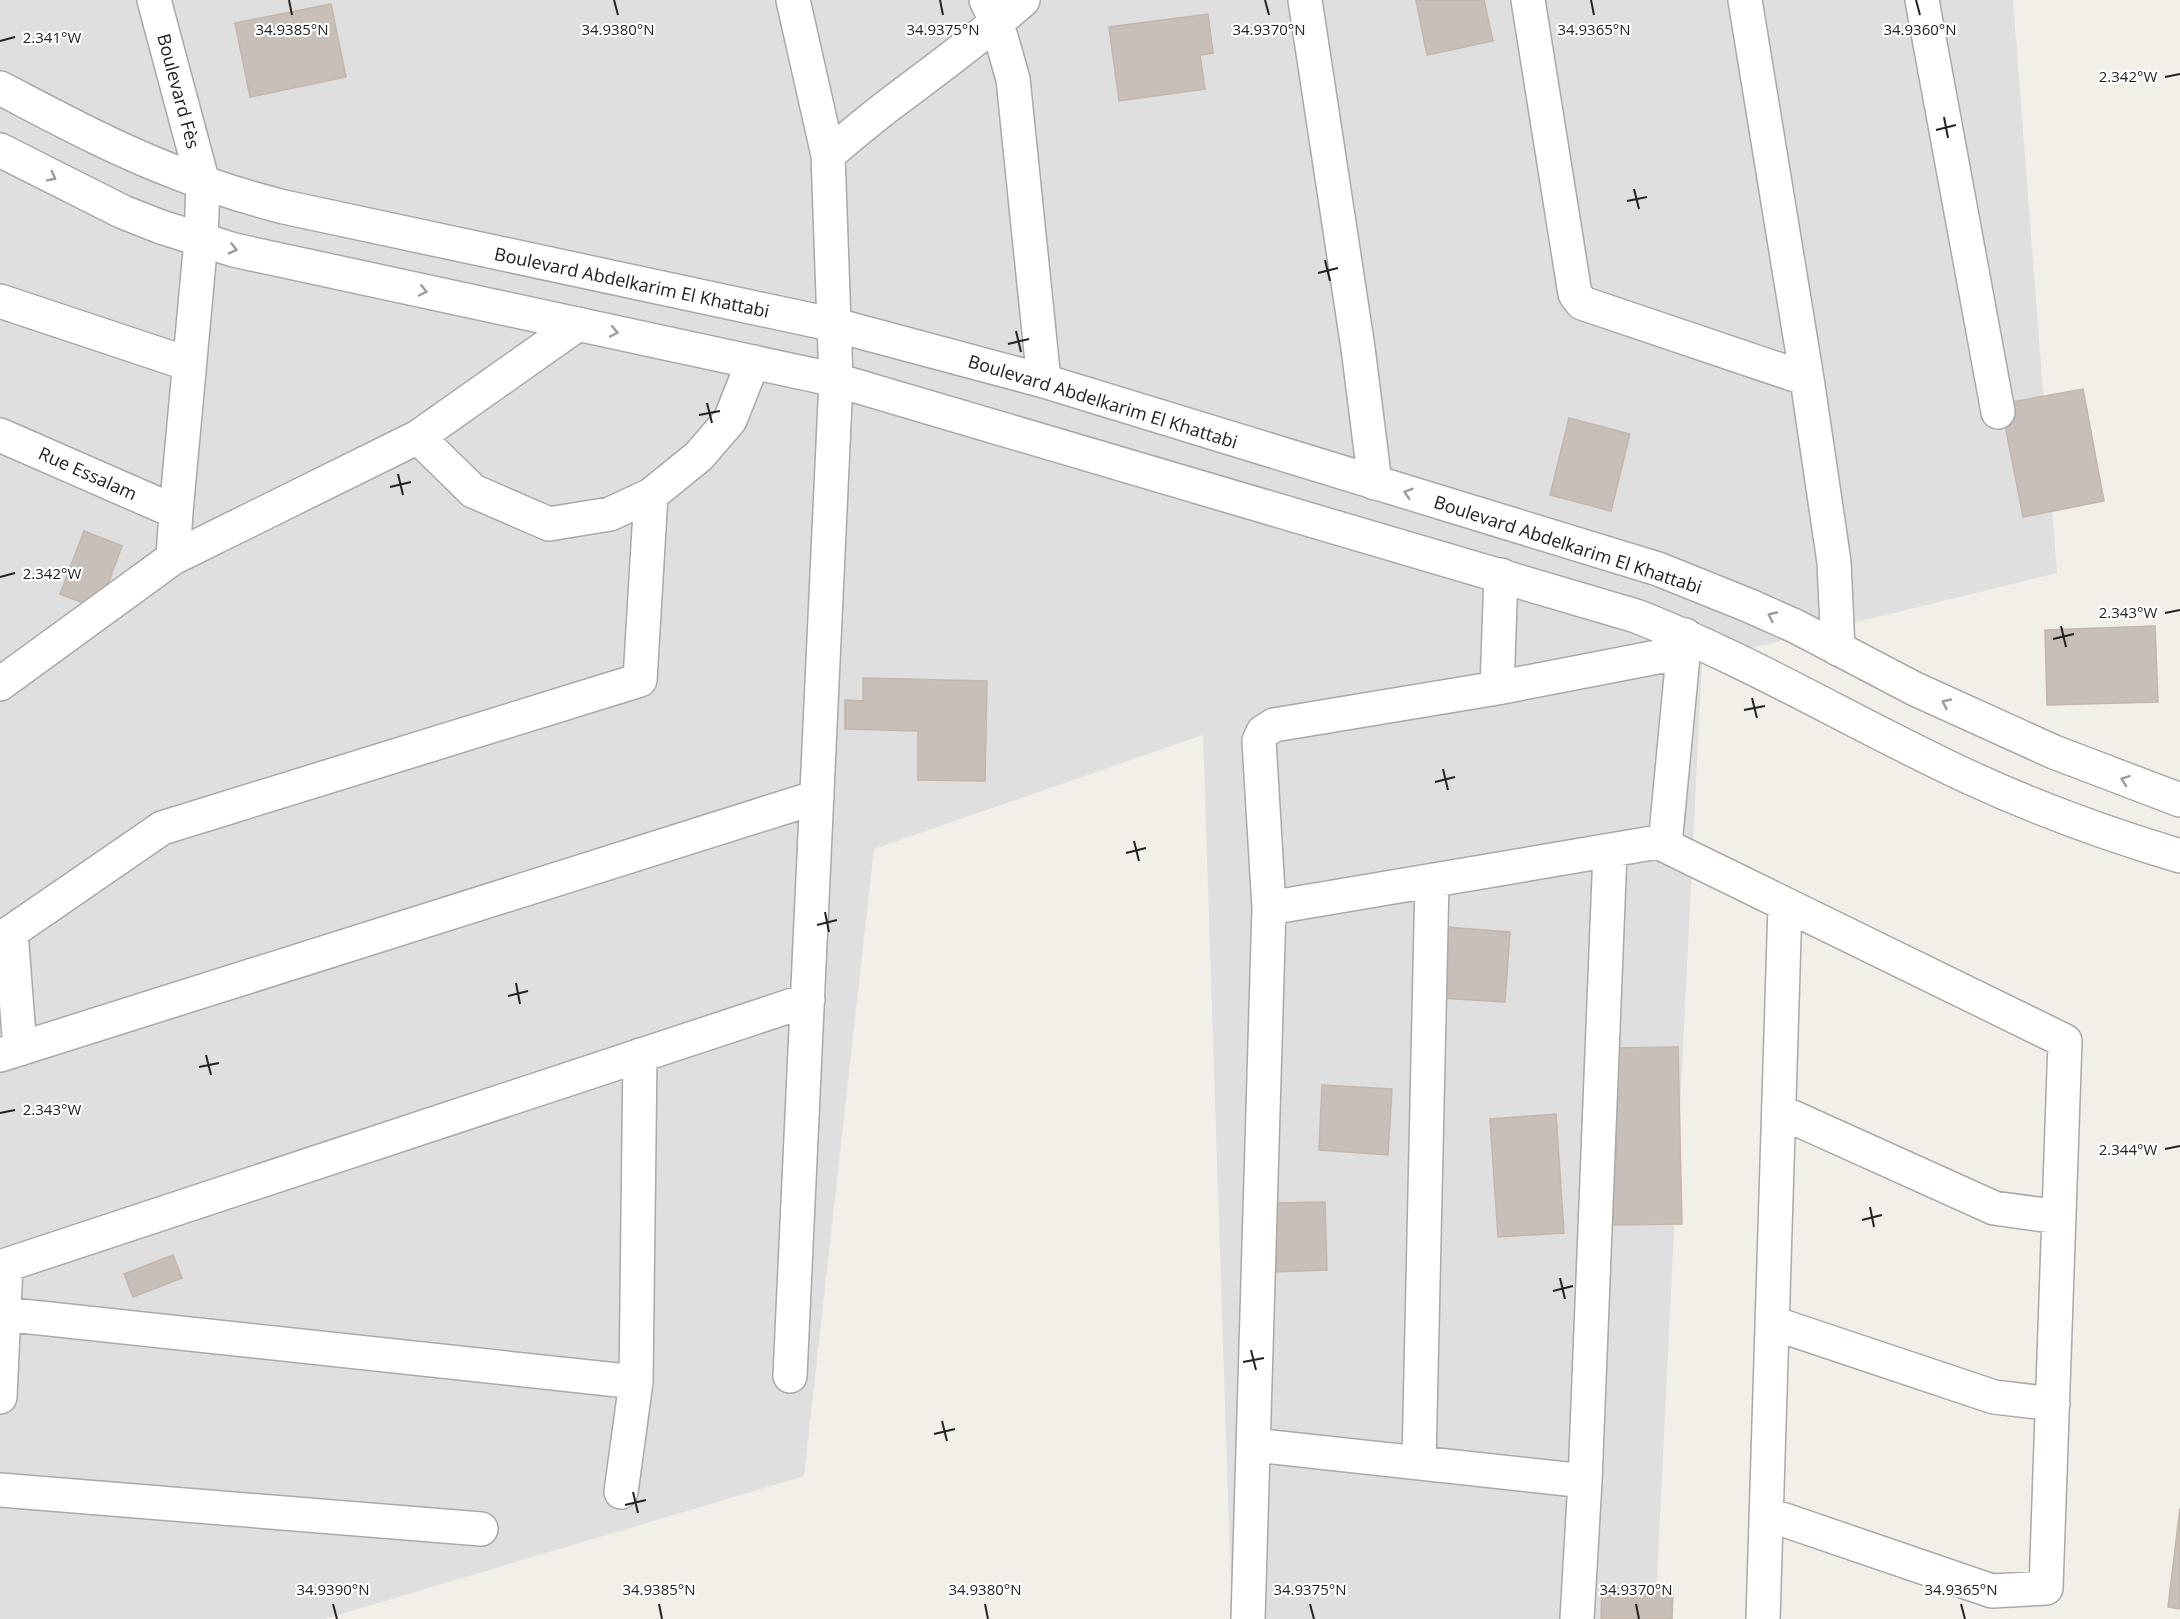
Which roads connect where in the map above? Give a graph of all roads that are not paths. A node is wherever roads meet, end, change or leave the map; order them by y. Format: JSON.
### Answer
{"nodes":[{"id":1,"x":154,"y":0,"type":"edge"},
{"id":2,"x":793,"y":0,"type":"edge"},
{"id":3,"x":1023,"y":0,"type":"edge"},
{"id":4,"x":1305,"y":0,"type":"edge"},
{"id":5,"x":1528,"y":0,"type":"edge"},
{"id":6,"x":1745,"y":0,"type":"edge"},
{"id":7,"x":1923,"y":0,"type":"edge"},
{"id":8,"x":992,"y":11,"type":"edge"},
{"id":9,"x":0,"y":88,"type":"edge"},
{"id":10,"x":0,"y":150,"type":"edge"},
{"id":11,"x":828,"y":155,"type":"junction"},
{"id":12,"x":203,"y":183,"type":"junction"},
{"id":13,"x":201,"y":240,"type":"junction"},
{"id":14,"x":0,"y":301,"type":"edge"},
{"id":15,"x":578,"y":324,"type":"junction"},
{"id":16,"x":835,"y":325,"type":"junction"},
{"id":17,"x":753,"y":362,"type":"junction"},
{"id":18,"x":189,"y":364,"type":"junction"},
{"id":19,"x":1807,"y":379,"type":"junction"},
{"id":20,"x":836,"y":380,"type":"junction"},
{"id":21,"x":1044,"y":381,"type":"junction"},
{"id":22,"x":1998,"y":412,"type":"dead end"},
{"id":23,"x":0,"y":435,"type":"edge"},
{"id":24,"x":418,"y":437,"type":"junction"},
{"id":25,"x":1375,"y":483,"type":"junction"},
{"id":26,"x":651,"y":495,"type":"junction"},
{"id":27,"x":176,"y":512,"type":"junction"},
{"id":28,"x":173,"y":558,"type":"junction"},
{"id":29,"x":1501,"y":575,"type":"junction"},
{"id":30,"x":1684,"y":644,"type":"junction"},
{"id":31,"x":1838,"y":649,"type":"junction"},
{"id":32,"x":0,"y":684,"type":"edge"},
{"id":33,"x":1497,"y":688,"type":"junction"},
{"id":34,"x":817,"y":797,"type":"junction"},
{"id":35,"x":2180,"y":800,"type":"edge"},
{"id":36,"x":1658,"y":842,"type":"junction"},
{"id":37,"x":1610,"y":852,"type":"junction"},
{"id":38,"x":2180,"y":856,"type":"edge"},
{"id":39,"x":1432,"y":881,"type":"junction"},
{"id":40,"x":1785,"y":905,"type":"junction"},
{"id":41,"x":1269,"y":908,"type":"junction"},
{"id":42,"x":808,"y":999,"type":"junction"},
{"id":43,"x":10,"y":1052,"type":"edge"},
{"id":44,"x":640,"y":1056,"type":"junction"},
{"id":45,"x":1779,"y":1112,"type":"junction"},
{"id":46,"x":2059,"y":1217,"type":"junction"},
{"id":47,"x":3,"y":1314,"type":"junction"},
{"id":48,"x":1773,"y":1323,"type":"junction"},
{"id":49,"x":790,"y":1376,"type":"dead end"},
{"id":50,"x":636,"y":1382,"type":"junction"},
{"id":51,"x":0,"y":1397,"type":"edge"},
{"id":52,"x":2053,"y":1404,"type":"junction"},
{"id":53,"x":1254,"y":1445,"type":"junction"},
{"id":54,"x":1419,"y":1462,"type":"junction"},
{"id":55,"x":1585,"y":1481,"type":"junction"},
{"id":56,"x":0,"y":1490,"type":"edge"},
{"id":57,"x":621,"y":1492,"type":"dead end"},
{"id":58,"x":1767,"y":1514,"type":"junction"},
{"id":59,"x":481,"y":1529,"type":"dead end"},
{"id":60,"x":1248,"y":1619,"type":"edge"},
{"id":61,"x":1577,"y":1619,"type":"edge"},
{"id":62,"x":1763,"y":1619,"type":"edge"}],
"edges":[{"from":1,"to":12,"type":"street","name":"Boulevard Fès"},
{"from":2,"to":11,"type":"street"},
{"from":3,"to":8,"type":"street"},
{"from":4,"to":25,"type":"street"},
{"from":5,"to":19,"type":"street"},
{"from":6,"to":19,"type":"street"},
{"from":7,"to":22,"type":"street"},
{"from":8,"to":11,"type":"street"},
{"from":8,"to":21,"type":"street"},
{"from":9,"to":12,"type":"street","name":"Boulevard Abdelkarim El Khattabi"},
{"from":10,"to":13,"type":"street","one_way":true},
{"from":11,"to":16,"type":"street"},
{"from":12,"to":13,"type":"street","name":"Boulevard Fès"},
{"from":12,"to":16,"type":"street","name":"Boulevard Abdelkarim El Khattabi"},
{"from":13,"to":15,"type":"street","one_way":true},
{"from":13,"to":18,"type":"street","name":"Boulevard Fès"},
{"from":14,"to":18,"type":"street"},
{"from":15,"to":17,"type":"street","one_way":true},
{"from":15,"to":24,"type":"street"},
{"from":16,"to":20,"type":"street"},
{"from":16,"to":21,"type":"street","name":"Boulevard Abdelkarim El Khattabi"},
{"from":17,"to":20,"type":"street"},
{"from":17,"to":26,"type":"street"},
{"from":18,"to":27,"type":"street","name":"Boulevard Fès"},
{"from":19,"to":31,"type":"street"},
{"from":20,"to":29,"type":"street"},
{"from":20,"to":34,"type":"street"},
{"from":21,"to":25,"type":"street","name":"Boulevard Abdelkarim El Khattabi"},
{"from":23,"to":27,"type":"street","name":"Rue Essalam"},
{"from":24,"to":26,"type":"street"},
{"from":24,"to":28,"type":"street"},
{"from":31,"to":25,"type":"street","name":"Boulevard Abdelkarim El Khattabi","one_way":true},
{"from":26,"to":43,"type":"street"},
{"from":27,"to":28,"type":"street","name":"Boulevard Fès"},
{"from":28,"to":32,"type":"street"},
{"from":29,"to":30,"type":"street"},
{"from":29,"to":33,"type":"street"},
{"from":30,"to":33,"type":"street"},
{"from":30,"to":36,"type":"street"},
{"from":30,"to":38,"type":"street"},
{"from":35,"to":31,"type":"street","name":"Boulevard Abdelkarim El Khattabi","one_way":true},
{"from":33,"to":41,"type":"street"},
{"from":34,"to":42,"type":"street"},
{"from":34,"to":43,"type":"street"},
{"from":36,"to":37,"type":"street"},
{"from":36,"to":40,"type":"street"},
{"from":37,"to":39,"type":"street"},
{"from":37,"to":55,"type":"street"},
{"from":39,"to":41,"type":"street"},
{"from":39,"to":54,"type":"street"},
{"from":40,"to":45,"type":"street"},
{"from":40,"to":46,"type":"street"},
{"from":41,"to":53,"type":"street"},
{"from":42,"to":44,"type":"street"},
{"from":42,"to":49,"type":"street"},
{"from":44,"to":47,"type":"street"},
{"from":44,"to":50,"type":"street"},
{"from":45,"to":46,"type":"street"},
{"from":45,"to":48,"type":"street"},
{"from":46,"to":52,"type":"street"},
{"from":47,"to":50,"type":"street"},
{"from":47,"to":51,"type":"street"},
{"from":48,"to":52,"type":"street"},
{"from":48,"to":58,"type":"street"},
{"from":50,"to":57,"type":"street"},
{"from":52,"to":58,"type":"street"},
{"from":53,"to":54,"type":"street"},
{"from":53,"to":60,"type":"street"},
{"from":54,"to":55,"type":"street"},
{"from":55,"to":61,"type":"street"},
{"from":56,"to":59,"type":"street"},
{"from":58,"to":62,"type":"street"}]}
